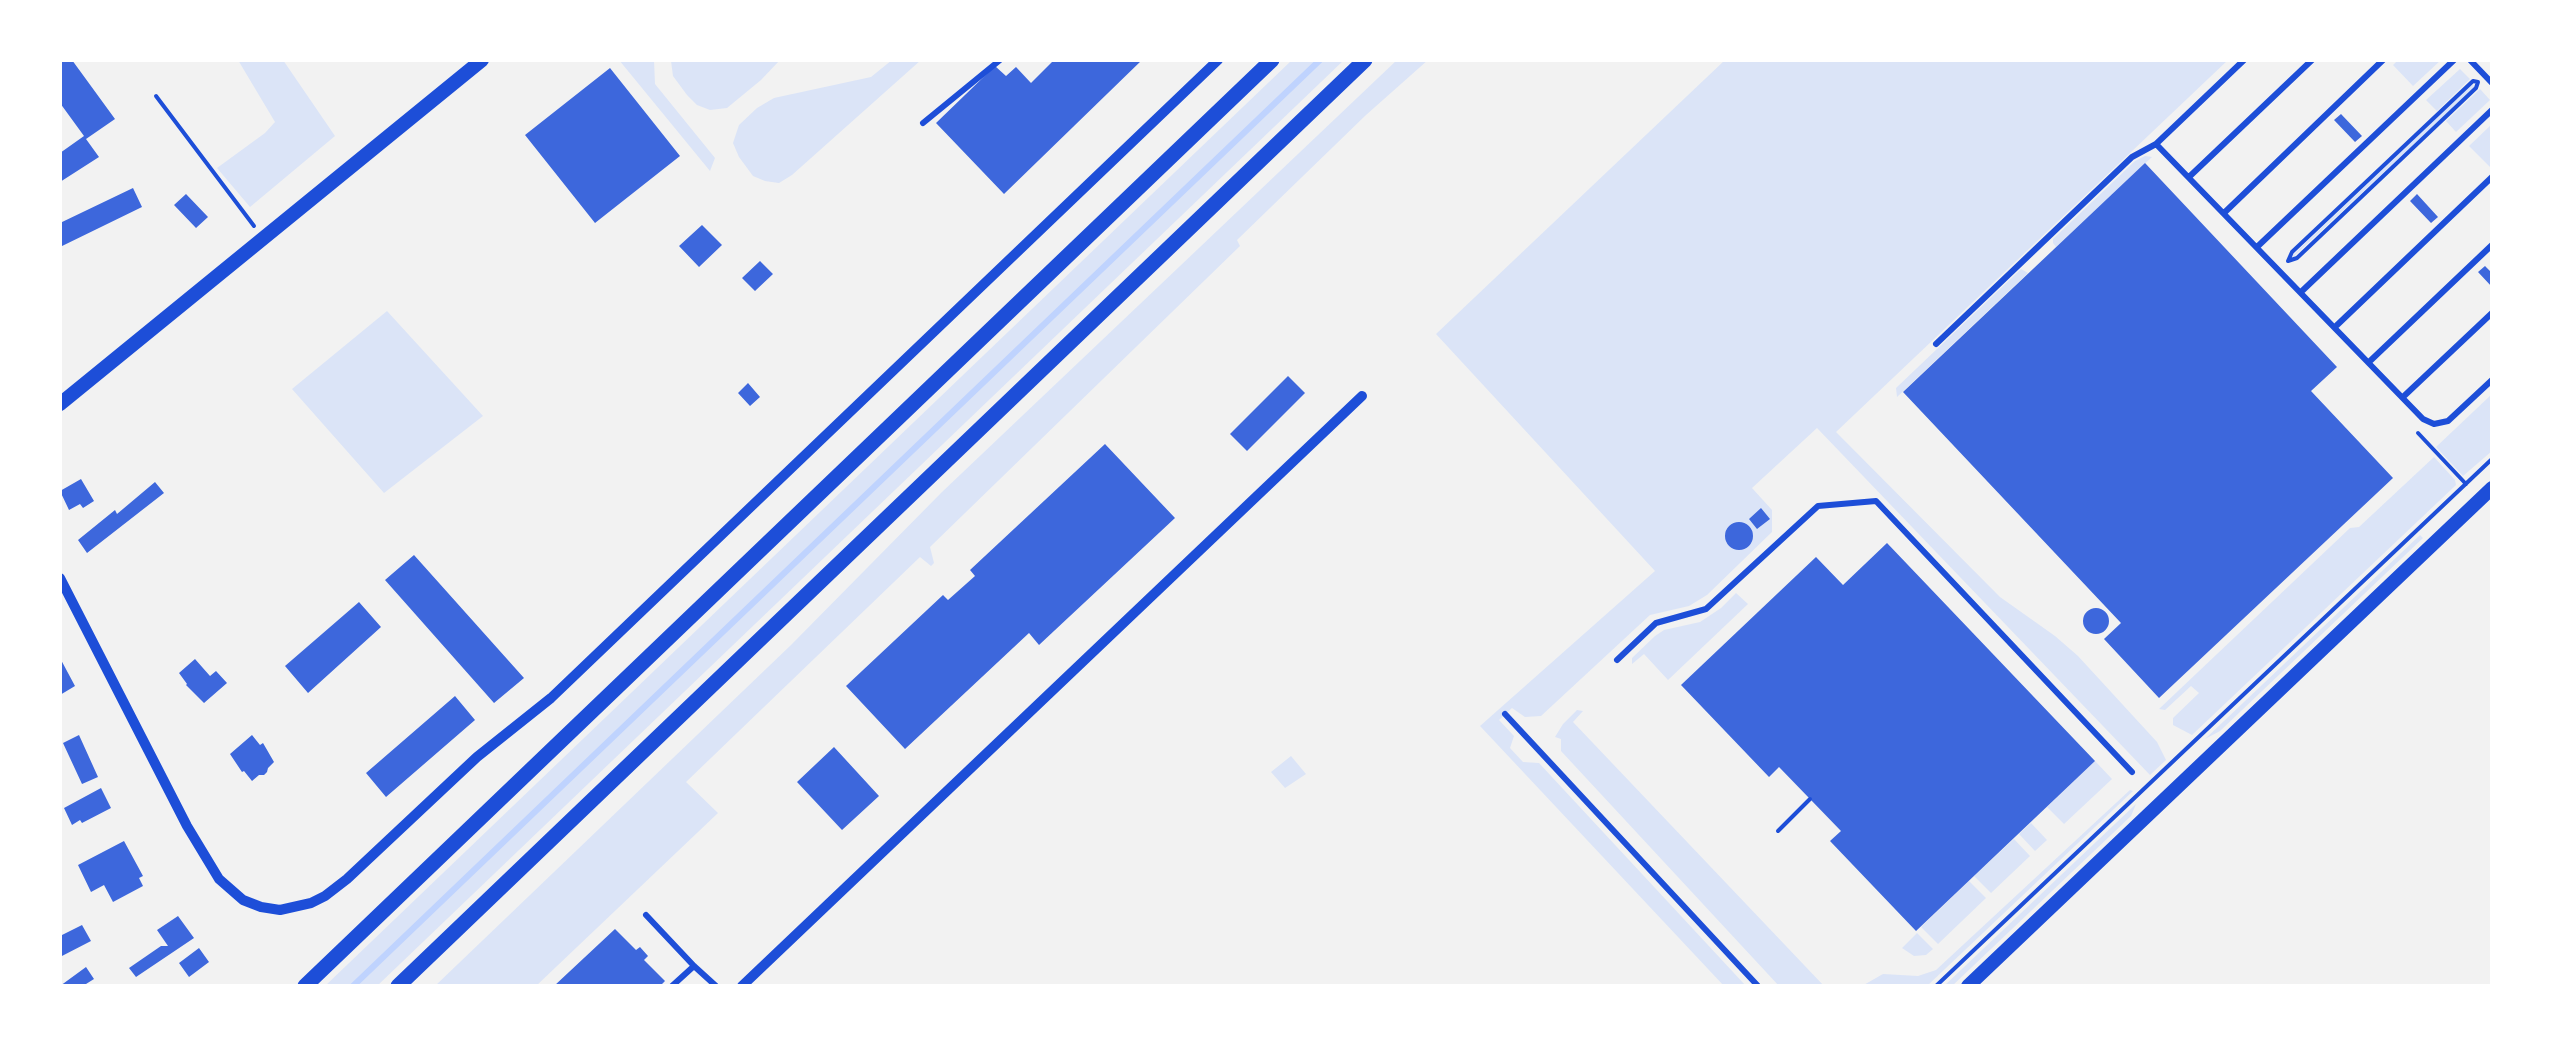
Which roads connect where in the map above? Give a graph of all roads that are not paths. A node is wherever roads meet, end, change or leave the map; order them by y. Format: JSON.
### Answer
{"nodes":[{"id":1,"x":482,"y":60,"type":"edge"},
{"id":2,"x":1000,"y":60,"type":"edge"},
{"id":3,"x":1218,"y":60,"type":"edge"},
{"id":4,"x":1272,"y":60,"type":"edge"},
{"id":5,"x":1364,"y":60,"type":"edge"},
{"id":6,"x":2244,"y":60,"type":"edge"},
{"id":7,"x":2312,"y":60,"type":"edge"},
{"id":8,"x":2384,"y":60,"type":"edge"},
{"id":9,"x":2454,"y":60,"type":"edge"},
{"id":10,"x":2470,"y":60,"type":"edge"},
{"id":11,"x":2492,"y":83,"type":"edge"},
{"id":12,"x":2492,"y":110,"type":"edge"},
{"id":13,"x":922,"y":123,"type":"dead end"},
{"id":14,"x":2156,"y":144,"type":"junction"},
{"id":15,"x":2189,"y":178,"type":"junction"},
{"id":16,"x":2492,"y":178,"type":"edge"},
{"id":17,"x":2224,"y":212,"type":"junction"},
{"id":18,"x":2492,"y":245,"type":"edge"},
{"id":19,"x":2257,"y":248,"type":"junction"},
{"id":20,"x":2301,"y":292,"type":"junction"},
{"id":21,"x":2492,"y":313,"type":"edge"},
{"id":22,"x":2335,"y":328,"type":"junction"},
{"id":23,"x":1936,"y":344,"type":"dead end"},
{"id":24,"x":2369,"y":362,"type":"junction"},
{"id":25,"x":2492,"y":380,"type":"edge"},
{"id":26,"x":1362,"y":396,"type":"dead end"},
{"id":27,"x":2403,"y":397,"type":"junction"},
{"id":28,"x":60,"y":404,"type":"edge"},
{"id":29,"x":2492,"y":488,"type":"edge"},
{"id":30,"x":60,"y":578,"type":"edge"},
{"id":31,"x":1617,"y":660,"type":"dead end"},
{"id":32,"x":1505,"y":714,"type":"dead end"},
{"id":33,"x":2132,"y":772,"type":"dead end"},
{"id":34,"x":646,"y":915,"type":"dead end"},
{"id":35,"x":694,"y":966,"type":"junction"},
{"id":36,"x":305,"y":986,"type":"edge"},
{"id":37,"x":398,"y":986,"type":"edge"},
{"id":38,"x":672,"y":986,"type":"edge"},
{"id":39,"x":716,"y":986,"type":"edge"},
{"id":40,"x":742,"y":986,"type":"edge"},
{"id":41,"x":1758,"y":986,"type":"edge"},
{"id":42,"x":1968,"y":986,"type":"edge"}],
"edges":[{"from":1,"to":28,"type":"street"},
{"from":2,"to":13,"type":"lane"},
{"from":3,"to":30,"type":"street"},
{"from":4,"to":36,"type":"main road"},
{"from":5,"to":37,"type":"main road"},
{"from":6,"to":14,"type":"lane"},
{"from":7,"to":15,"type":"lane"},
{"from":8,"to":17,"type":"lane"},
{"from":9,"to":19,"type":"lane"},
{"from":10,"to":11,"type":"lane"},
{"from":12,"to":20,"type":"lane"},
{"from":14,"to":15,"type":"lane"},
{"from":14,"to":23,"type":"lane"},
{"from":15,"to":17,"type":"lane"},
{"from":16,"to":22,"type":"lane"},
{"from":17,"to":19,"type":"lane"},
{"from":18,"to":24,"type":"lane"},
{"from":19,"to":20,"type":"lane"},
{"from":20,"to":22,"type":"lane"},
{"from":21,"to":27,"type":"lane"},
{"from":22,"to":24,"type":"lane"},
{"from":24,"to":27,"type":"lane"},
{"from":25,"to":27,"type":"lane"},
{"from":26,"to":40,"type":"street"},
{"from":29,"to":42,"type":"street"},
{"from":31,"to":33,"type":"lane"},
{"from":32,"to":41,"type":"lane"},
{"from":34,"to":35,"type":"lane"},
{"from":35,"to":38,"type":"lane"},
{"from":35,"to":39,"type":"lane"}]}
